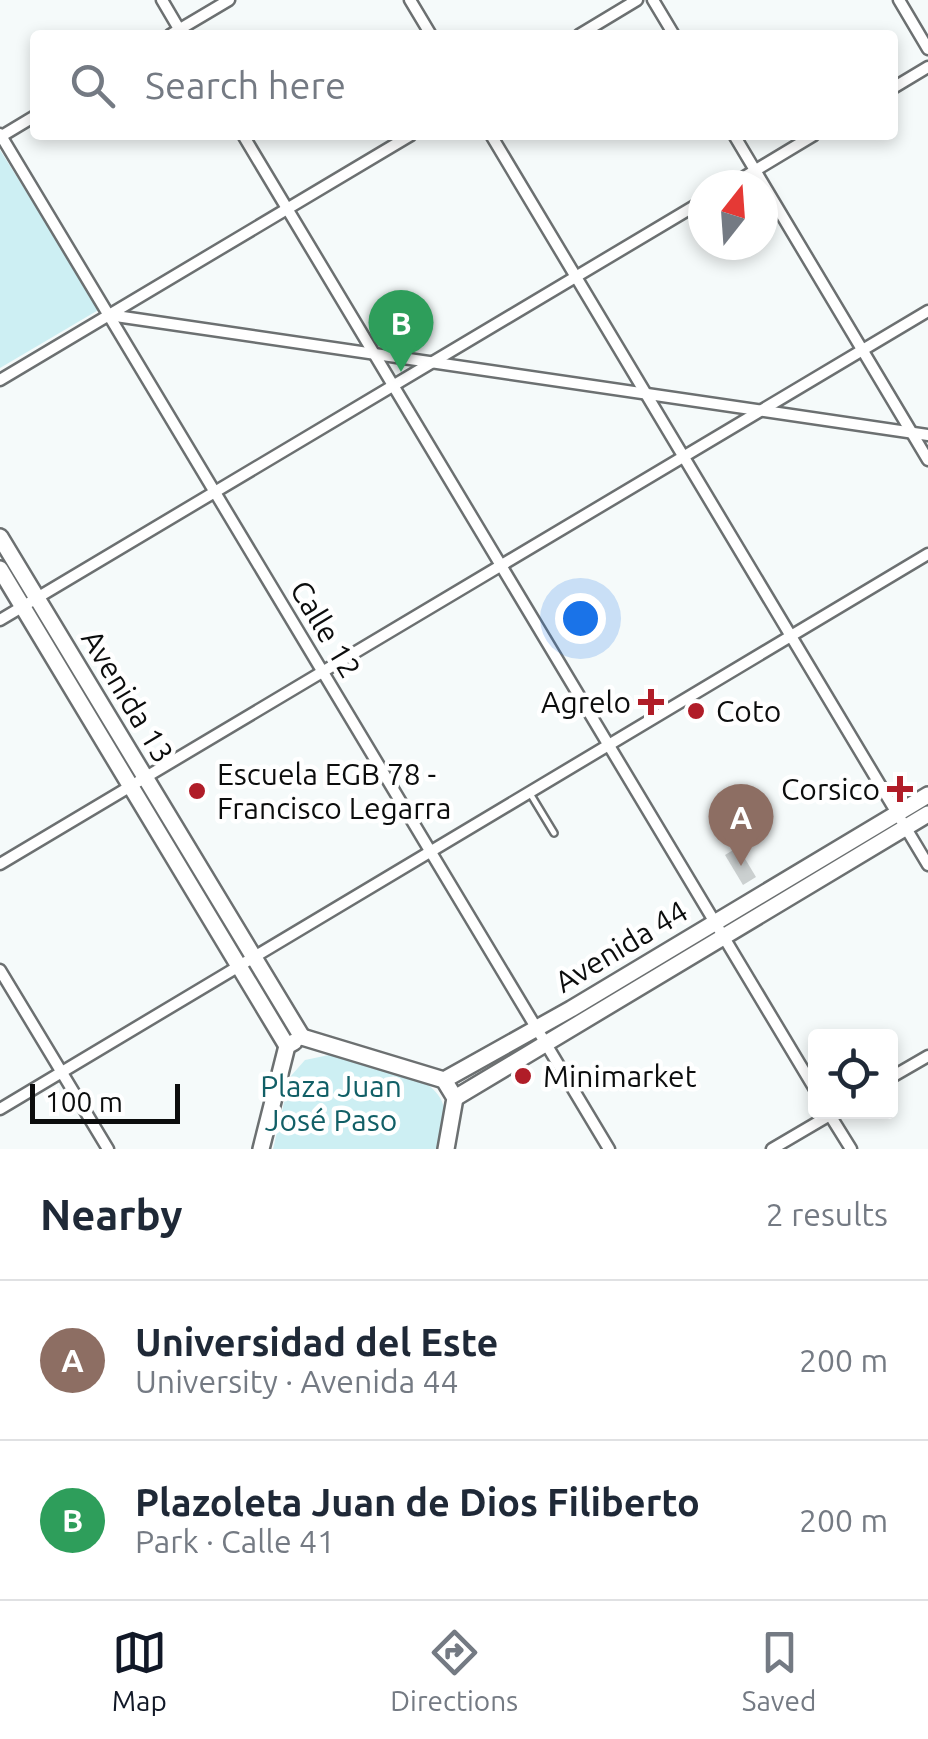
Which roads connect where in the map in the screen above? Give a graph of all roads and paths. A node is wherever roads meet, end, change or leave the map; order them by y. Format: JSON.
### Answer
{"nodes":[{"id":1,"x":162,"y":0,"type":"edge"},
{"id":2,"x":229,"y":0,"type":"edge"},
{"id":3,"x":410,"y":0,"type":"edge"},
{"id":4,"x":637,"y":0,"type":"edge"},
{"id":5,"x":653,"y":0,"type":"edge"},
{"id":6,"x":899,"y":0,"type":"edge"},
{"id":7,"x":176,"y":30,"type":"edge"},
{"id":8,"x":182,"y":30,"type":"edge"},
{"id":9,"x":428,"y":30,"type":"edge"},
{"id":10,"x":587,"y":30,"type":"edge"},
{"id":11,"x":671,"y":30,"type":"edge"},
{"id":12,"x":928,"y":48,"type":"edge"},
{"id":13,"x":928,"y":67,"type":"edge"},
{"id":14,"x":898,"y":85,"type":"edge"},
{"id":15,"x":30,"y":119,"type":"edge"},
{"id":16,"x":0,"y":136,"type":"edge"},
{"id":17,"x":245,"y":140,"type":"edge"},
{"id":18,"x":403,"y":140,"type":"edge"},
{"id":19,"x":494,"y":140,"type":"edge"},
{"id":20,"x":737,"y":140,"type":"edge"},
{"id":21,"x":806,"y":140,"type":"edge"},
{"id":22,"x":755,"y":170,"type":"joint"},
{"id":23,"x":287,"y":209,"type":"junction"},
{"id":24,"x":778,"y":209,"type":"edge"},
{"id":25,"x":688,"y":211,"type":"edge"},
{"id":26,"x":576,"y":277,"type":"junction"},
{"id":27,"x":928,"y":311,"type":"edge"},
{"id":28,"x":109,"y":315,"type":"junction"},
{"id":29,"x":862,"y":350,"type":"junction"},
{"id":30,"x":374,"y":354,"type":"junction"},
{"id":31,"x":434,"y":363,"type":"junction"},
{"id":32,"x":0,"y":380,"type":"edge"},
{"id":33,"x":393,"y":386,"type":"junction"},
{"id":34,"x":646,"y":394,"type":"junction"},
{"id":35,"x":763,"y":410,"type":"junction"},
{"id":36,"x":911,"y":432,"type":"junction"},
{"id":37,"x":928,"y":435,"type":"edge"},
{"id":38,"x":684,"y":457,"type":"junction"},
{"id":39,"x":928,"y":460,"type":"edge"},
{"id":40,"x":215,"y":492,"type":"junction"},
{"id":41,"x":0,"y":537,"type":"edge"},
{"id":42,"x":928,"y":554,"type":"edge"},
{"id":43,"x":501,"y":566,"type":"junction"},
{"id":44,"x":0,"y":569,"type":"edge"},
{"id":45,"x":30,"y":602,"type":"junction"},
{"id":46,"x":0,"y":620,"type":"edge"},
{"id":47,"x":791,"y":636,"type":"junction"},
{"id":48,"x":323,"y":672,"type":"junction"},
{"id":49,"x":608,"y":745,"type":"junction"},
{"id":50,"x":138,"y":782,"type":"junction"},
{"id":51,"x":529,"y":792,"type":"junction"},
{"id":52,"x":928,"y":795,"type":"edge"},
{"id":53,"x":928,"y":814,"type":"edge"},
{"id":54,"x":902,"y":821,"type":"junction"},
{"id":55,"x":554,"y":833,"type":"dead end"},
{"id":56,"x":430,"y":851,"type":"junction"},
{"id":57,"x":0,"y":864,"type":"edge"},
{"id":58,"x":928,"y":865,"type":"edge"},
{"id":59,"x":719,"y":929,"type":"junction"},
{"id":60,"x":246,"y":962,"type":"junction"},
{"id":61,"x":0,"y":970,"type":"edge"},
{"id":62,"x":540,"y":1035,"type":"junction"},
{"id":63,"x":294,"y":1041,"type":"junction"},
{"id":64,"x":928,"y":1056,"type":"edge"},
{"id":65,"x":62,"y":1072,"type":"junction"},
{"id":66,"x":898,"y":1073,"type":"edge"},
{"id":67,"x":808,"y":1077,"type":"edge"},
{"id":68,"x":444,"y":1080,"type":"junction"},
{"id":69,"x":454,"y":1098,"type":"junction"},
{"id":70,"x":0,"y":1109,"type":"edge"},
{"id":71,"x":820,"y":1119,"type":"edge"},
{"id":72,"x":835,"y":1119,"type":"edge"},
{"id":73,"x":108,"y":1149,"type":"edge"},
{"id":74,"x":261,"y":1149,"type":"edge"},
{"id":75,"x":446,"y":1149,"type":"edge"},
{"id":76,"x":609,"y":1149,"type":"edge"},
{"id":77,"x":772,"y":1149,"type":"edge"},
{"id":78,"x":850,"y":1149,"type":"edge"}],
"edges":[{"from":1,"to":7,"type":"street"},
{"from":2,"to":8,"type":"street"},
{"from":3,"to":9,"type":"street"},
{"from":4,"to":10,"type":"street"},
{"from":5,"to":11,"type":"street"},
{"from":6,"to":12,"type":"street"},
{"from":13,"to":14,"type":"street"},
{"from":15,"to":16,"type":"street"},
{"from":16,"to":28,"type":"street","name":"Calle 12"},
{"from":17,"to":23,"type":"street"},
{"from":18,"to":23,"type":"street"},
{"from":19,"to":26,"type":"street"},
{"from":20,"to":22,"type":"street"},
{"from":21,"to":22,"type":"street"},
{"from":23,"to":28,"type":"street"},
{"from":23,"to":30,"type":"street"},
{"from":24,"to":29,"type":"street"},
{"from":25,"to":26,"type":"street"},
{"from":26,"to":31,"type":"street"},
{"from":26,"to":34,"type":"street"},
{"from":27,"to":29,"type":"street"},
{"from":28,"to":30,"type":"street"},
{"from":28,"to":32,"type":"street"},
{"from":28,"to":40,"type":"street","name":"Calle 12"},
{"from":29,"to":35,"type":"street"},
{"from":29,"to":36,"type":"street"},
{"from":30,"to":31,"type":"street"},
{"from":30,"to":33,"type":"street"},
{"from":31,"to":33,"type":"street"},
{"from":31,"to":34,"type":"street"},
{"from":33,"to":40,"type":"street"},
{"from":33,"to":43,"type":"street"},
{"from":34,"to":35,"type":"street"},
{"from":34,"to":38,"type":"street"},
{"from":35,"to":36,"type":"street"},
{"from":35,"to":38,"type":"street"},
{"from":36,"to":37,"type":"street"},
{"from":36,"to":39,"type":"street"},
{"from":38,"to":43,"type":"street"},
{"from":38,"to":47,"type":"street"},
{"from":40,"to":45,"type":"street"},
{"from":40,"to":48,"type":"street","name":"Calle 12"},
{"from":41,"to":45,"type":"main road","name":"Avenida 13"},
{"from":42,"to":47,"type":"street"},
{"from":43,"to":48,"type":"street"},
{"from":43,"to":49,"type":"street"},
{"from":44,"to":45,"type":"main road","name":"Avenida 13"},
{"from":45,"to":46,"type":"street"},
{"from":45,"to":50,"type":"main road","name":"Avenida 13"},
{"from":47,"to":49,"type":"street"},
{"from":47,"to":54,"type":"street"},
{"from":48,"to":50,"type":"street"},
{"from":48,"to":56,"type":"street","name":"Calle 12"},
{"from":49,"to":51,"type":"street"},
{"from":49,"to":59,"type":"street"},
{"from":50,"to":57,"type":"street"},
{"from":50,"to":60,"type":"main road","name":"Avenida 13"},
{"from":51,"to":55,"type":"lane"},
{"from":51,"to":56,"type":"street"},
{"from":52,"to":54,"type":"main road","name":"Avenida 44"},
{"from":53,"to":54,"type":"main road","name":"Avenida 44"},
{"from":54,"to":58,"type":"street"},
{"from":54,"to":59,"type":"main road","name":"Avenida 44"},
{"from":56,"to":60,"type":"street"},
{"from":56,"to":62,"type":"street","name":"Calle 12"},
{"from":59,"to":62,"type":"main road","name":"Avenida 44"},
{"from":59,"to":67,"type":"street"},
{"from":60,"to":63,"type":"main road","name":"Avenida 13"},
{"from":60,"to":65,"type":"street"},
{"from":61,"to":65,"type":"street"},
{"from":62,"to":68,"type":"main road","name":"Avenida 44"},
{"from":62,"to":69,"type":"main road","name":"Avenida 44"},
{"from":62,"to":76,"type":"street","name":"Calle 12"},
{"from":63,"to":68,"type":"main road"},
{"from":63,"to":74,"type":"main road"},
{"from":64,"to":66,"type":"street"},
{"from":65,"to":70,"type":"street"},
{"from":65,"to":73,"type":"street"},
{"from":68,"to":69,"type":"main road"},
{"from":69,"to":75,"type":"main road"},
{"from":71,"to":77,"type":"street"},
{"from":72,"to":78,"type":"street"}]}
